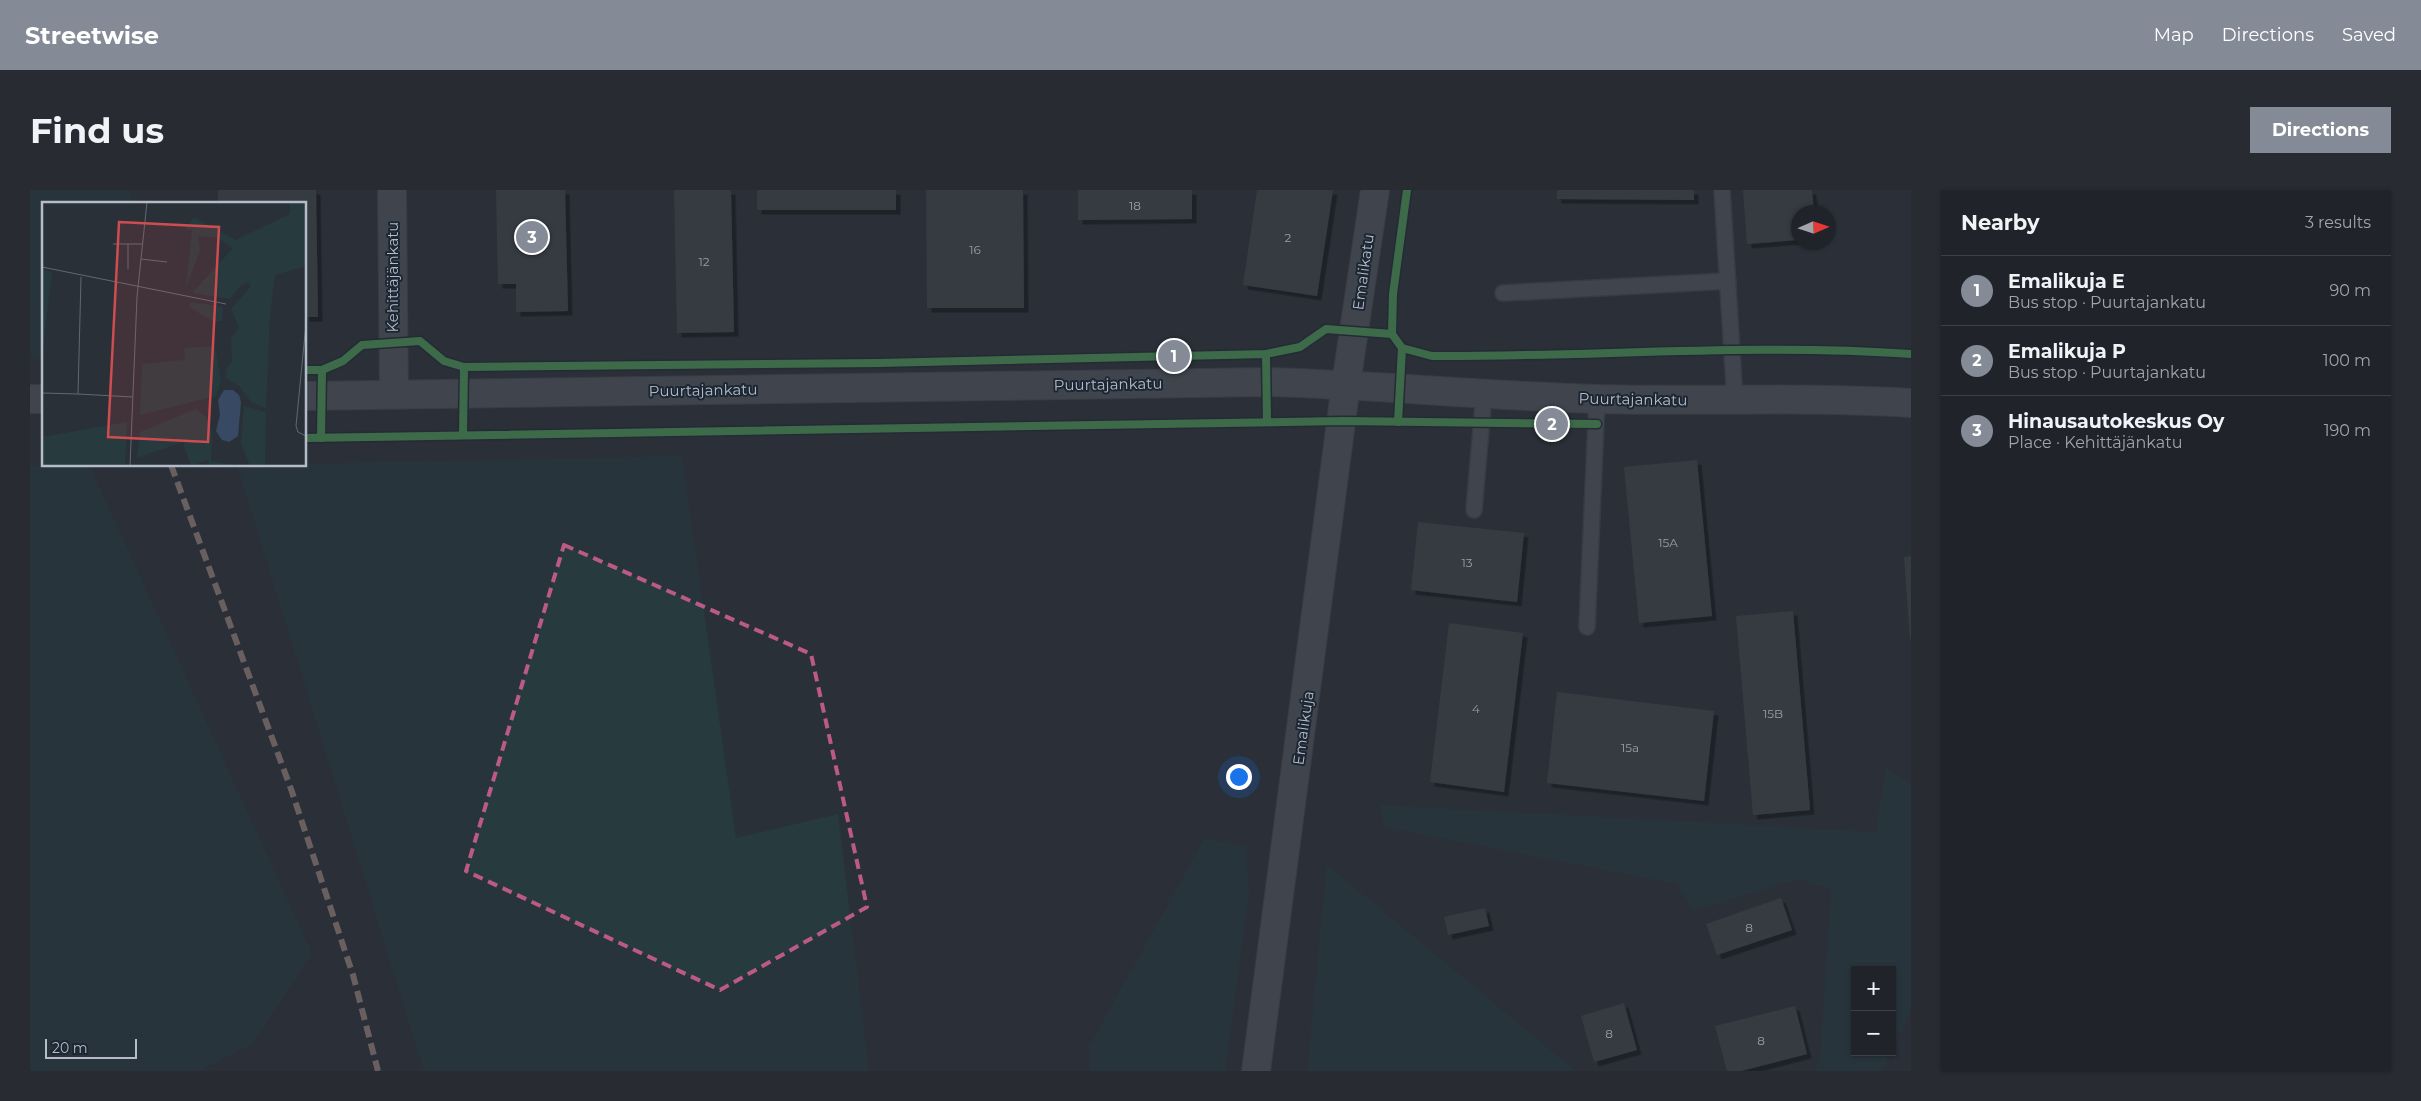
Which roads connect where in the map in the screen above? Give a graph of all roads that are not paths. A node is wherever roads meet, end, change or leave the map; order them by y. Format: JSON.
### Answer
{"nodes":[{"id":1,"x":392,"y":190,"type":"edge"},
{"id":2,"x":1375,"y":190,"type":"edge"},
{"id":3,"x":1722,"y":190,"type":"edge"},
{"id":4,"x":1728,"y":281,"type":"junction"},
{"id":5,"x":1503,"y":292,"type":"dead end"},
{"id":6,"x":1346,"y":384,"type":"junction"},
{"id":7,"x":394,"y":394,"type":"junction"},
{"id":8,"x":1484,"y":394,"type":"junction"},
{"id":9,"x":306,"y":396,"type":"edge"},
{"id":10,"x":1598,"y":399,"type":"junction"},
{"id":11,"x":1735,"y":401,"type":"junction"},
{"id":12,"x":1911,"y":403,"type":"edge"},
{"id":13,"x":1474,"y":510,"type":"dead end"},
{"id":14,"x":1587,"y":627,"type":"dead end"},
{"id":15,"x":1256,"y":1071,"type":"edge"}],
"edges":[{"from":1,"to":7,"type":"street","name":"Kehittäjänkatu"},
{"from":2,"to":6,"type":"street","name":"Emalikatu"},
{"from":3,"to":4,"type":"lane"},
{"from":4,"to":5,"type":"lane"},
{"from":4,"to":11,"type":"lane"},
{"from":6,"to":7,"type":"street","name":"Puurtajankatu"},
{"from":6,"to":8,"type":"street","name":"Puurtajankatu"},
{"from":6,"to":15,"type":"street","name":"Emalikuja"},
{"from":7,"to":9,"type":"street","name":"Puurtajankatu"},
{"from":8,"to":10,"type":"street","name":"Puurtajankatu"},
{"from":8,"to":13,"type":"lane"},
{"from":10,"to":11,"type":"street","name":"Puurtajankatu"},
{"from":10,"to":14,"type":"lane"},
{"from":11,"to":12,"type":"street","name":"Puurtajankatu"}]}
